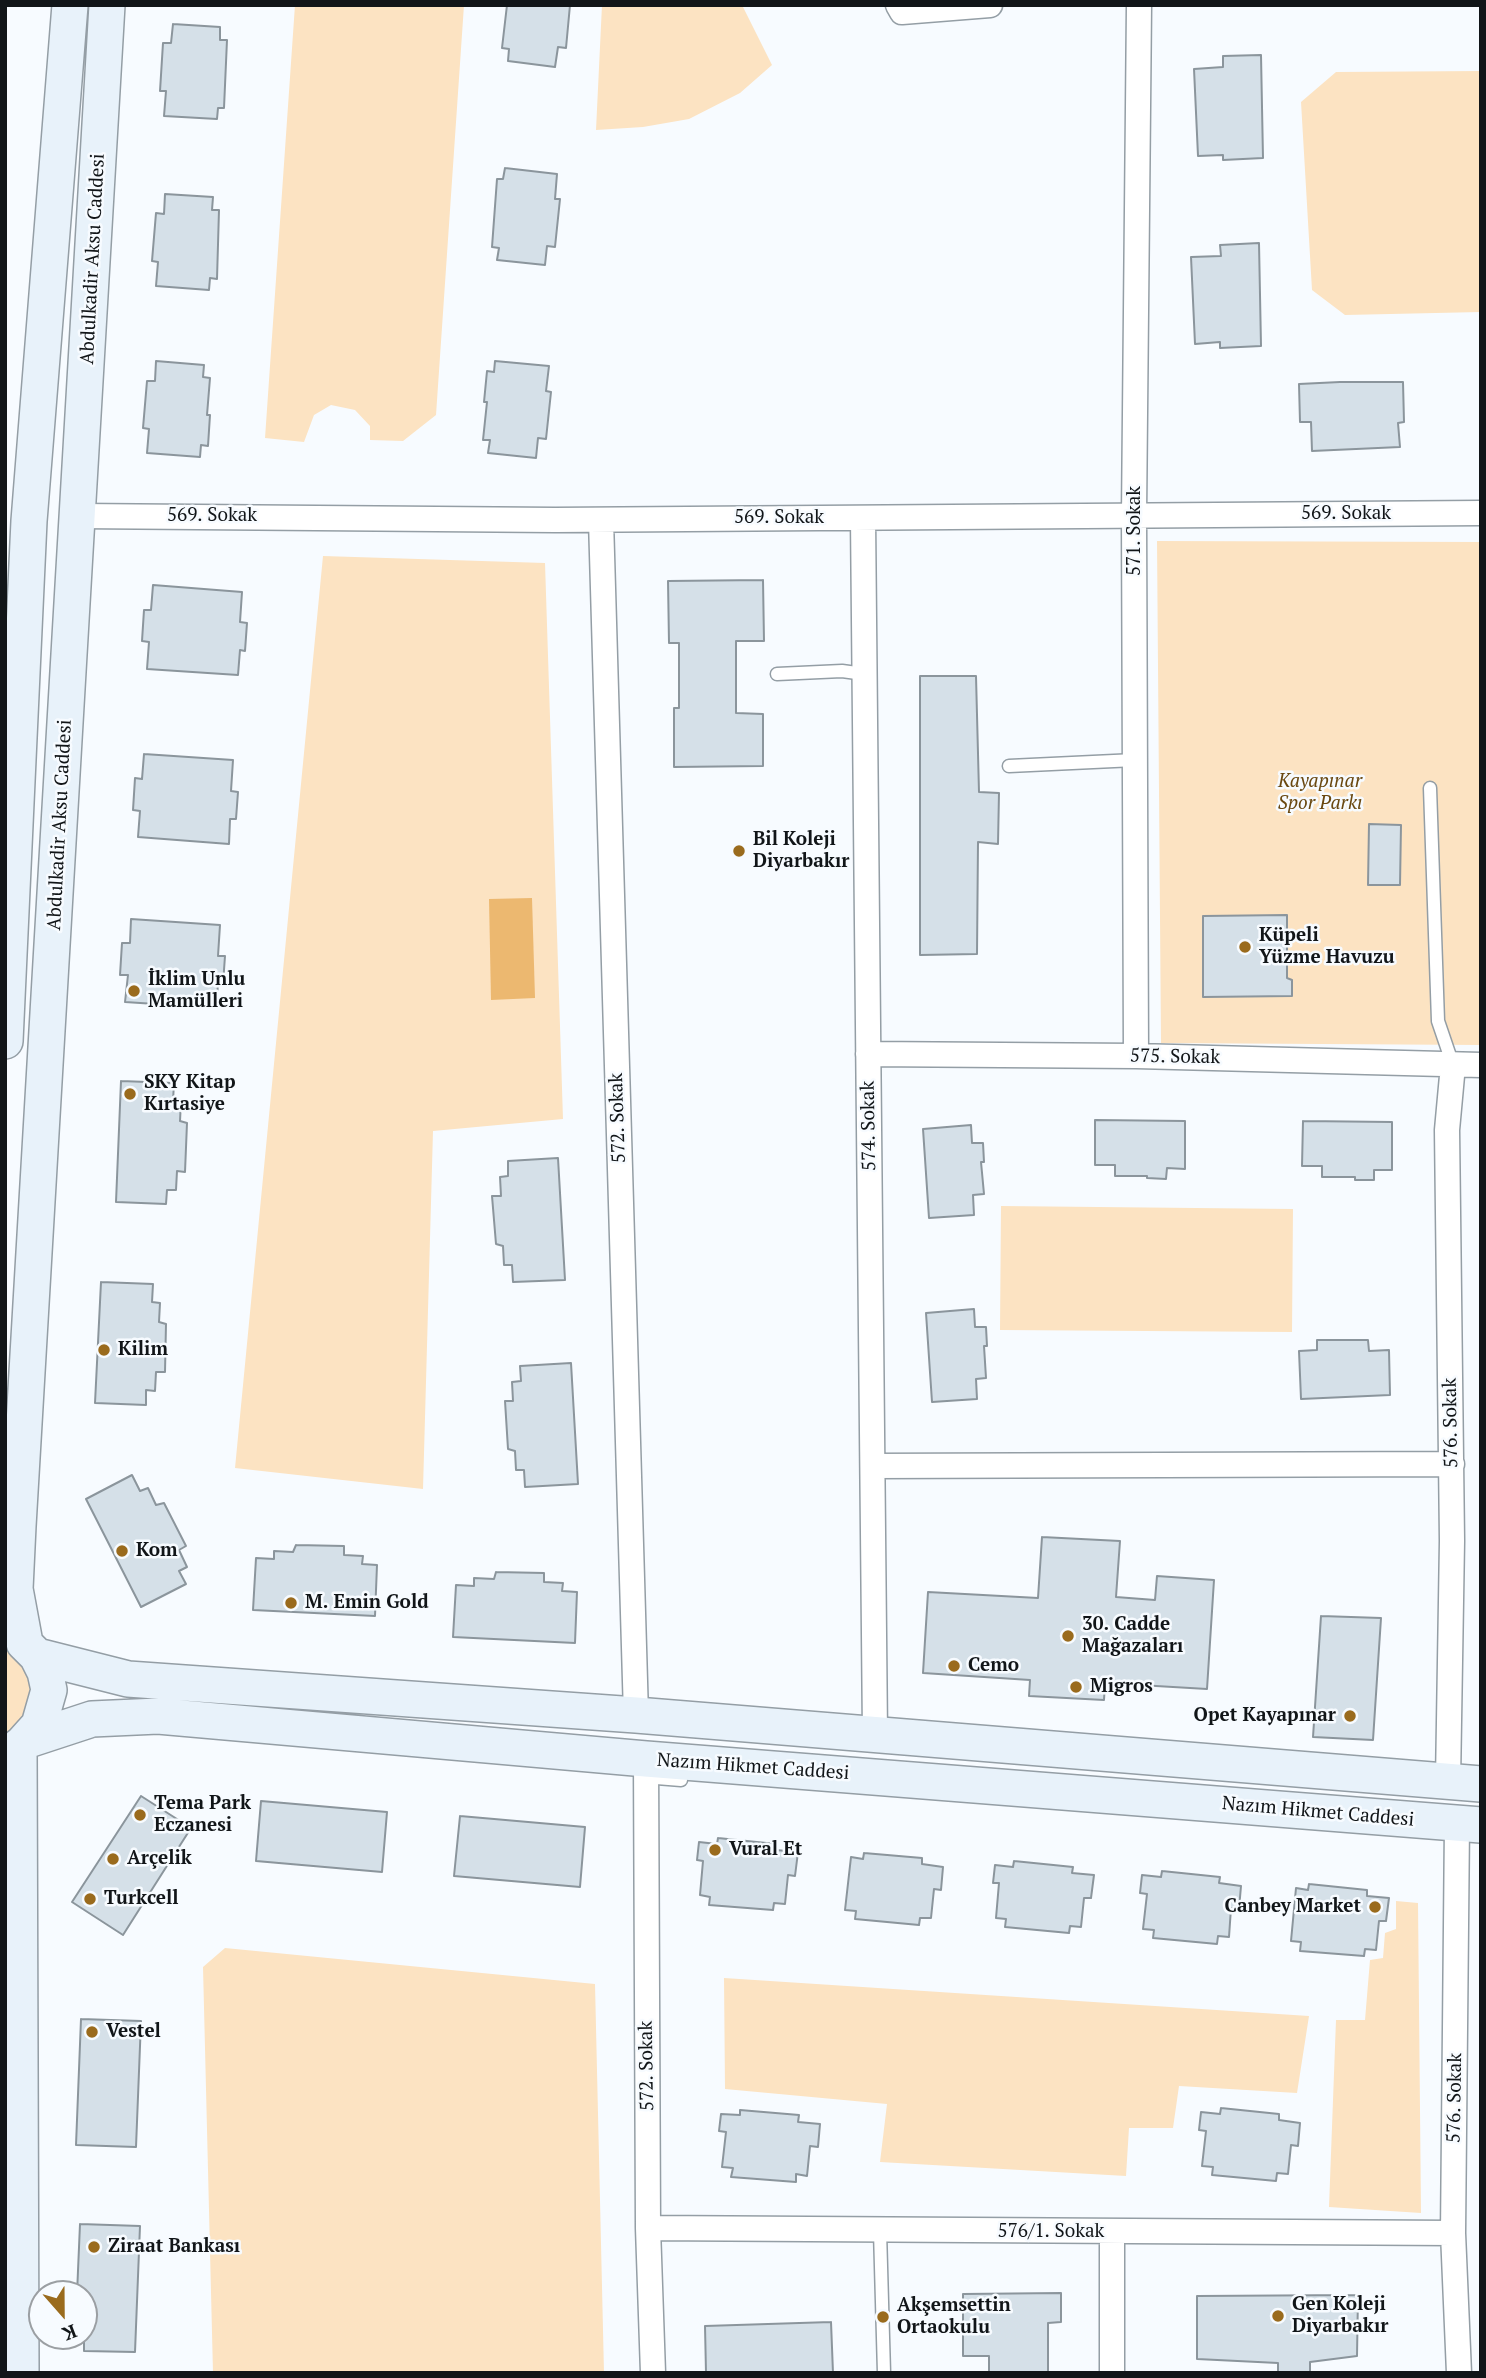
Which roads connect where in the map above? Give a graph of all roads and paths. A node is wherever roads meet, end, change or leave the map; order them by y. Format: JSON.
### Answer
{"nodes":[{"id":1,"x":70,"y":5,"type":"edge"},
{"id":2,"x":107,"y":5,"type":"edge"},
{"id":3,"x":990,"y":5,"type":"edge"},
{"id":4,"x":1139,"y":5,"type":"edge"},
{"id":5,"x":900,"y":9,"type":"edge"},
{"id":6,"x":1481,"y":513,"type":"edge"},
{"id":7,"x":1134,"y":515,"type":"junction"},
{"id":8,"x":78,"y":516,"type":"junction"},
{"id":9,"x":863,"y":518,"type":"junction"},
{"id":10,"x":601,"y":520,"type":"junction"},
{"id":11,"x":17,"y":522,"type":"edge"},
{"id":12,"x":778,"y":674,"type":"dead end"},
{"id":13,"x":864,"y":674,"type":"junction"},
{"id":14,"x":1135,"y":760,"type":"junction"},
{"id":15,"x":1009,"y":766,"type":"dead end"},
{"id":16,"x":1430,"y":788,"type":"dead end"},
{"id":17,"x":5,"y":1041,"type":"edge"},
{"id":18,"x":868,"y":1054,"type":"junction"},
{"id":19,"x":1136,"y":1056,"type":"junction"},
{"id":20,"x":1453,"y":1065,"type":"junction"},
{"id":21,"x":1481,"y":1065,"type":"edge"},
{"id":22,"x":1451,"y":1464,"type":"junction"},
{"id":23,"x":873,"y":1466,"type":"junction"},
{"id":24,"x":22,"y":1644,"type":"edge"},
{"id":25,"x":636,"y":1715,"type":"junction"},
{"id":26,"x":876,"y":1734,"type":"junction"},
{"id":27,"x":17,"y":1746,"type":"edge"},
{"id":28,"x":645,"y":1768,"type":"junction"},
{"id":29,"x":681,"y":1780,"type":"dead end"},
{"id":30,"x":1464,"y":1783,"type":"edge"},
{"id":31,"x":1469,"y":1824,"type":"edge"},
{"id":32,"x":648,"y":2228,"type":"junction"},
{"id":33,"x":880,"y":2231,"type":"junction"},
{"id":34,"x":1112,"y":2232,"type":"junction"},
{"id":35,"x":1453,"y":2234,"type":"junction"},
{"id":36,"x":21,"y":2373,"type":"edge"},
{"id":37,"x":653,"y":2373,"type":"edge"},
{"id":38,"x":884,"y":2373,"type":"edge"},
{"id":39,"x":1112,"y":2373,"type":"edge"},
{"id":40,"x":1459,"y":2373,"type":"edge"}],
"edges":[{"from":1,"to":11,"type":"main road","name":"Abdulkadir Aksu Caddesi"},
{"from":2,"to":8,"type":"main road","name":"Abdulkadir Aksu Caddesi"},
{"from":3,"to":5,"type":"street"},
{"from":4,"to":7,"type":"street","name":"571. Sokak"},
{"from":6,"to":7,"type":"street","name":"569. Sokak"},
{"from":7,"to":9,"type":"street","name":"569. Sokak"},
{"from":7,"to":14,"type":"street","name":"571. Sokak"},
{"from":8,"to":10,"type":"street","name":"569. Sokak"},
{"from":8,"to":24,"type":"main road","name":"Abdulkadir Aksu Caddesi"},
{"from":9,"to":10,"type":"street","name":"569. Sokak"},
{"from":9,"to":13,"type":"street","name":"574. Sokak"},
{"from":10,"to":25,"type":"street","name":"572. Sokak"},
{"from":11,"to":17,"type":"main road","name":"Abdulkadir Aksu Caddesi"},
{"from":12,"to":13,"type":"lane"},
{"from":13,"to":18,"type":"street","name":"574. Sokak"},
{"from":14,"to":15,"type":"lane"},
{"from":14,"to":19,"type":"street","name":"571. Sokak"},
{"from":16,"to":20,"type":"lane"},
{"from":18,"to":19,"type":"street","name":"575. Sokak"},
{"from":18,"to":23,"type":"street","name":"574. Sokak"},
{"from":19,"to":20,"type":"street","name":"575. Sokak"},
{"from":20,"to":21,"type":"street","name":"575. Sokak"},
{"from":20,"to":22,"type":"street","name":"576. Sokak"},
{"from":22,"to":23,"type":"street"},
{"from":22,"to":30,"type":"street","name":"576. Sokak"},
{"from":23,"to":26,"type":"street","name":"574. Sokak"},
{"from":24,"to":25,"type":"main road"},
{"from":24,"to":27,"type":"main road","name":"Abdulkadir Aksu Caddesi"},
{"from":25,"to":26,"type":"main road"},
{"from":26,"to":30,"type":"main road"},
{"from":27,"to":28,"type":"main road","name":"Nazım Hikmet Caddesi"},
{"from":27,"to":36,"type":"main road"},
{"from":28,"to":29,"type":"lane"},
{"from":28,"to":31,"type":"main road","name":"Nazım Hikmet Caddesi"},
{"from":28,"to":32,"type":"street","name":"572. Sokak"},
{"from":31,"to":35,"type":"street","name":"576. Sokak"},
{"from":32,"to":33,"type":"street","name":"576/1. Sokak"},
{"from":32,"to":37,"type":"street","name":"572. Sokak"},
{"from":33,"to":34,"type":"street","name":"576/1. Sokak"},
{"from":33,"to":38,"type":"lane"},
{"from":34,"to":35,"type":"street","name":"576/1. Sokak"},
{"from":34,"to":39,"type":"street"},
{"from":35,"to":40,"type":"street","name":"576. Sokak"}]}
